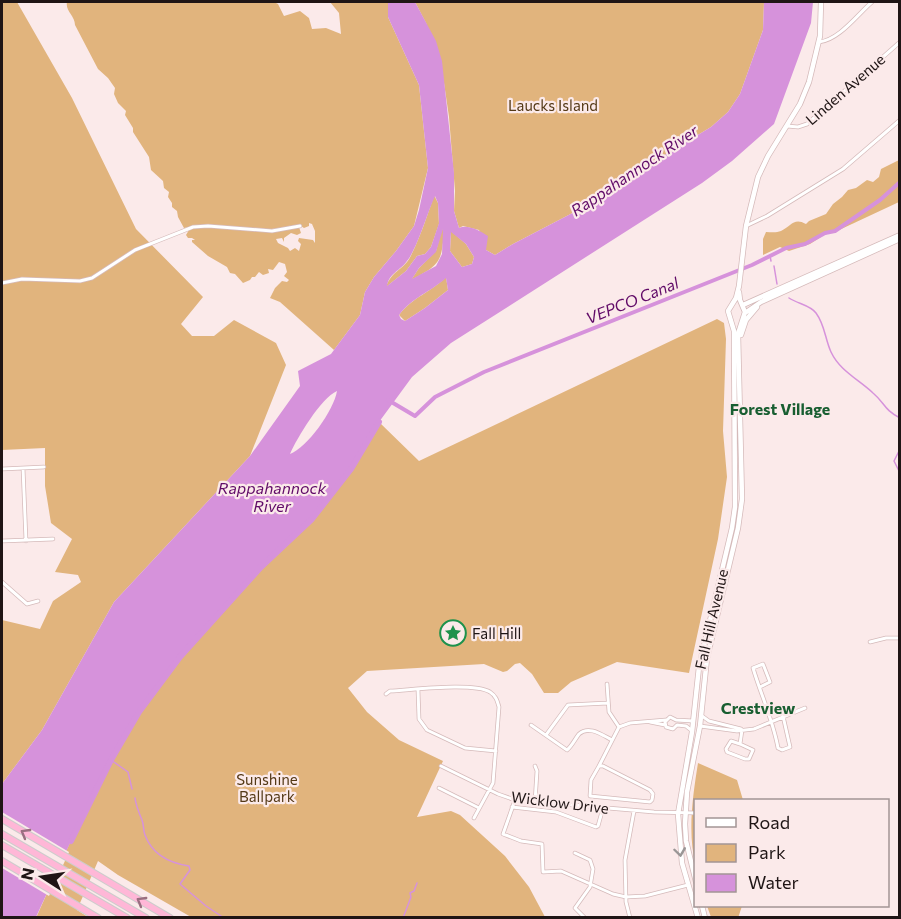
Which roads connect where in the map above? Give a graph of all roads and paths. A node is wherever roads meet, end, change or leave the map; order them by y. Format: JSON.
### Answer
{"nodes":[{"id":1,"x":821,"y":2,"type":"edge"},
{"id":2,"x":872,"y":2,"type":"edge"},
{"id":3,"x":819,"y":42,"type":"junction"},
{"id":4,"x":900,"y":42,"type":"edge"},
{"id":5,"x":900,"y":120,"type":"edge"},
{"id":6,"x":787,"y":126,"type":"junction"},
{"id":7,"x":300,"y":226,"type":"dead end"},
{"id":8,"x":746,"y":226,"type":"junction"},
{"id":9,"x":900,"y":237,"type":"edge"},
{"id":10,"x":2,"y":283,"type":"edge"},
{"id":11,"x":739,"y":285,"type":"junction"},
{"id":12,"x":765,"y":301,"type":"junction"},
{"id":13,"x":731,"y":304,"type":"junction"},
{"id":14,"x":742,"y":305,"type":"junction"},
{"id":15,"x":744,"y":316,"type":"junction"},
{"id":16,"x":730,"y":318,"type":"junction"},
{"id":17,"x":740,"y":365,"type":"junction"},
{"id":18,"x":44,"y":467,"type":"dead end"},
{"id":19,"x":23,"y":468,"type":"junction"},
{"id":20,"x":2,"y":469,"type":"edge"},
{"id":21,"x":53,"y":539,"type":"dead end"},
{"id":22,"x":2,"y":541,"type":"edge"},
{"id":23,"x":26,"y":541,"type":"junction"},
{"id":24,"x":2,"y":582,"type":"edge"},
{"id":25,"x":38,"y":601,"type":"dead end"},
{"id":26,"x":900,"y":638,"type":"edge"},
{"id":27,"x":870,"y":642,"type":"dead end"},
{"id":28,"x":607,"y":684,"type":"dead end"},
{"id":29,"x":760,"y":687,"type":"junction"},
{"id":30,"x":418,"y":690,"type":"junction"},
{"id":31,"x":386,"y":694,"type":"dead end"},
{"id":32,"x":608,"y":703,"type":"junction"},
{"id":33,"x":806,"y":708,"type":"dead end"},
{"id":34,"x":701,"y":714,"type":"junction"},
{"id":35,"x":783,"y":716,"type":"junction"},
{"id":36,"x":694,"y":721,"type":"junction"},
{"id":37,"x":676,"y":722,"type":"junction"},
{"id":38,"x":772,"y":722,"type":"junction"},
{"id":39,"x":665,"y":723,"type":"junction"},
{"id":40,"x":531,"y":725,"type":"dead end"},
{"id":41,"x":700,"y":726,"type":"junction"},
{"id":42,"x":619,"y":727,"type":"junction"},
{"id":43,"x":742,"y":730,"type":"junction"},
{"id":44,"x":692,"y":732,"type":"junction"},
{"id":45,"x":546,"y":735,"type":"junction"},
{"id":46,"x":612,"y":740,"type":"junction"},
{"id":47,"x":740,"y":744,"type":"junction"},
{"id":48,"x":496,"y":751,"type":"junction"},
{"id":49,"x":441,"y":766,"type":"dead end"},
{"id":50,"x":535,"y":766,"type":"dead end"},
{"id":51,"x":599,"y":766,"type":"junction"},
{"id":52,"x":439,"y":788,"type":"dead end"},
{"id":53,"x":490,"y":790,"type":"junction"},
{"id":54,"x":515,"y":800,"type":"junction"},
{"id":55,"x":535,"y":802,"type":"junction"},
{"id":56,"x":512,"y":807,"type":"junction"},
{"id":57,"x":479,"y":808,"type":"junction"},
{"id":58,"x":603,"y":808,"type":"junction"},
{"id":59,"x":634,"y":810,"type":"junction"},
{"id":60,"x":685,"y":813,"type":"junction"},
{"id":61,"x":694,"y":813,"type":"edge"},
{"id":62,"x":678,"y":814,"type":"junction"},
{"id":63,"x":474,"y":818,"type":"dead end"},
{"id":64,"x":2,"y":819,"type":"edge"},
{"id":65,"x":2,"y":834,"type":"edge"},
{"id":66,"x":2,"y":845,"type":"edge"},
{"id":67,"x":575,"y":853,"type":"dead end"},
{"id":68,"x":2,"y":861,"type":"edge"},
{"id":69,"x":694,"y":874,"type":"edge"},
{"id":70,"x":591,"y":884,"type":"junction"},
{"id":71,"x":688,"y":885,"type":"junction"},
{"id":72,"x":626,"y":897,"type":"junction"},
{"id":73,"x":694,"y":905,"type":"edge"},
{"id":74,"x":96,"y":916,"type":"edge"},
{"id":75,"x":127,"y":918,"type":"edge"},
{"id":76,"x":146,"y":918,"type":"edge"},
{"id":77,"x":170,"y":918,"type":"edge"},
{"id":78,"x":585,"y":918,"type":"edge"},
{"id":79,"x":630,"y":918,"type":"edge"}],
"edges":[{"from":1,"to":3,"type":"main road","name":"Fall Hill Avenue"},
{"from":2,"to":3,"type":"street"},
{"from":3,"to":6,"type":"main road","name":"Fall Hill Avenue"},
{"from":4,"to":6,"type":"street","name":"Linden Avenue"},
{"from":5,"to":8,"type":"street"},
{"from":6,"to":8,"type":"main road","name":"Fall Hill Avenue"},
{"from":7,"to":10,"type":"street"},
{"from":8,"to":11,"type":"main road","name":"Fall Hill Avenue"},
{"from":9,"to":12,"type":"main road"},
{"from":9,"to":14,"type":"main road"},
{"from":11,"to":13,"type":"main road","name":"Fall Hill Avenue"},
{"from":11,"to":14,"type":"main road","name":"Fall Hill Avenue"},
{"from":12,"to":15,"type":"main road"},
{"from":12,"to":17,"type":"main road"},
{"from":13,"to":14,"type":"main road"},
{"from":13,"to":16,"type":"main road","name":"Fall Hill Avenue"},
{"from":14,"to":15,"type":"main road","name":"Fall Hill Avenue"},
{"from":15,"to":16,"type":"main road"},
{"from":15,"to":17,"type":"main road","name":"Fall Hill Avenue"},
{"from":16,"to":36,"type":"main road","name":"Fall Hill Avenue"},
{"from":17,"to":34,"type":"main road","name":"Fall Hill Avenue"},
{"from":18,"to":19,"type":"street"},
{"from":19,"to":20,"type":"street"},
{"from":19,"to":23,"type":"street"},
{"from":21,"to":23,"type":"street"},
{"from":22,"to":23,"type":"street"},
{"from":24,"to":25,"type":"street"},
{"from":26,"to":27,"type":"street"},
{"from":28,"to":32,"type":"street"},
{"from":29,"to":29,"type":"street"},
{"from":29,"to":38,"type":"street"},
{"from":30,"to":31,"type":"street"},
{"from":30,"to":48,"type":"street"},
{"from":30,"to":48,"type":"street"},
{"from":32,"to":42,"type":"street"},
{"from":32,"to":45,"type":"street"},
{"from":33,"to":35,"type":"street"},
{"from":34,"to":41,"type":"main road","name":"Fall Hill Avenue"},
{"from":34,"to":43,"type":"street"},
{"from":35,"to":38,"type":"street"},
{"from":35,"to":38,"type":"street"},
{"from":36,"to":37,"type":"street"},
{"from":36,"to":41,"type":"main road"},
{"from":36,"to":44,"type":"main road","name":"Fall Hill Avenue"},
{"from":37,"to":39,"type":"street"},
{"from":37,"to":39,"type":"street"},
{"from":37,"to":44,"type":"street"},
{"from":38,"to":43,"type":"street"},
{"from":39,"to":42,"type":"street"},
{"from":40,"to":45,"type":"street"},
{"from":41,"to":43,"type":"street"},
{"from":41,"to":60,"type":"main road","name":"Fall Hill Avenue"},
{"from":42,"to":46,"type":"street"},
{"from":43,"to":47,"type":"street"},
{"from":44,"to":62,"type":"main road","name":"Fall Hill Avenue"},
{"from":45,"to":46,"type":"street"},
{"from":46,"to":51,"type":"street"},
{"from":47,"to":47,"type":"street"},
{"from":48,"to":53,"type":"street"},
{"from":49,"to":53,"type":"street","name":"Wicklow Drive"},
{"from":50,"to":55,"type":"street"},
{"from":51,"to":51,"type":"street"},
{"from":52,"to":57,"type":"street"},
{"from":53,"to":54,"type":"street","name":"Wicklow Drive"},
{"from":53,"to":57,"type":"street"},
{"from":54,"to":55,"type":"street","name":"Wicklow Drive"},
{"from":54,"to":56,"type":"street"},
{"from":55,"to":58,"type":"street","name":"Wicklow Drive"},
{"from":56,"to":58,"type":"street"},
{"from":56,"to":70,"type":"street"},
{"from":57,"to":63,"type":"street"},
{"from":58,"to":59,"type":"street","name":"Wicklow Drive"},
{"from":59,"to":62,"type":"street","name":"Wicklow Drive"},
{"from":59,"to":72,"type":"street"},
{"from":60,"to":61,"type":"street"},
{"from":60,"to":62,"type":"street","name":"Wicklow Drive"},
{"from":60,"to":69,"type":"main road","name":"Fall Hill Avenue"},
{"from":62,"to":71,"type":"main road","name":"Fall Hill Avenue","one_way":true},
{"from":77,"to":64,"type":"highway","one_way":true},
{"from":65,"to":76,"type":"highway"},
{"from":66,"to":75,"type":"highway"},
{"from":67,"to":70,"type":"street"},
{"from":68,"to":74,"type":"highway"},
{"from":70,"to":72,"type":"street"},
{"from":70,"to":78,"type":"street"},
{"from":71,"to":72,"type":"street"},
{"from":71,"to":73,"type":"main road","name":"Fall Hill Avenue"},
{"from":72,"to":79,"type":"street"}]}
